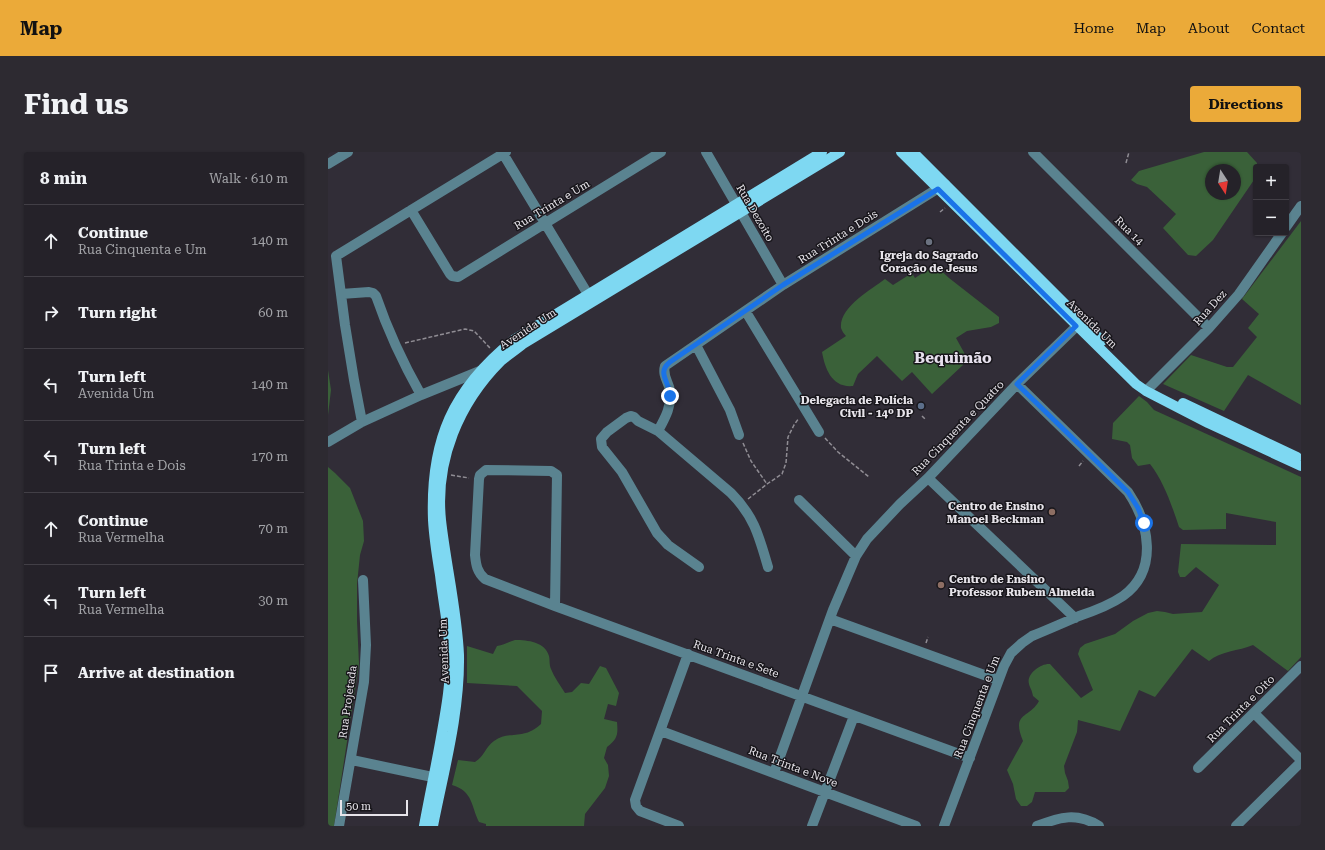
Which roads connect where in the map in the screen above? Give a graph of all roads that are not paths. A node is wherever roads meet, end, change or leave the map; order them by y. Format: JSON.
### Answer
{"nodes":[{"id":1,"x":348,"y":152,"type":"edge"},
{"id":2,"x":661,"y":152,"type":"edge"},
{"id":3,"x":706,"y":152,"type":"edge"},
{"id":4,"x":822,"y":152,"type":"edge"},
{"id":5,"x":840,"y":152,"type":"edge"},
{"id":6,"x":901,"y":152,"type":"edge"},
{"id":7,"x":913,"y":152,"type":"edge"},
{"id":8,"x":1033,"y":152,"type":"edge"},
{"id":9,"x":503,"y":153,"type":"edge"},
{"id":10,"x":328,"y":164,"type":"edge"},
{"id":11,"x":941,"y":186,"type":"junction"},
{"id":12,"x":1301,"y":206,"type":"edge"},
{"id":13,"x":739,"y":208,"type":"junction"},
{"id":14,"x":411,"y":210,"type":"junction"},
{"id":15,"x":544,"y":223,"type":"junction"},
{"id":16,"x":1289,"y":224,"type":"edge"},
{"id":17,"x":1280,"y":236,"type":"edge"},
{"id":18,"x":332,"y":255,"type":"edge"},
{"id":19,"x":783,"y":285,"type":"junction"},
{"id":20,"x":341,"y":294,"type":"junction"},
{"id":21,"x":590,"y":298,"type":"junction"},
{"id":22,"x":746,"y":312,"type":"junction"},
{"id":23,"x":1079,"y":323,"type":"junction"},
{"id":24,"x":1209,"y":328,"type":"junction"},
{"id":25,"x":696,"y":345,"type":"junction"},
{"id":26,"x":480,"y":371,"type":"junction"},
{"id":27,"x":1017,"y":384,"type":"junction"},
{"id":28,"x":1148,"y":390,"type":"junction"},
{"id":29,"x":421,"y":395,"type":"junction"},
{"id":30,"x":362,"y":422,"type":"junction"},
{"id":31,"x":658,"y":431,"type":"junction"},
{"id":32,"x":819,"y":432,"type":"road end"},
{"id":33,"x":739,"y":435,"type":"road end"},
{"id":34,"x":328,"y":442,"type":"edge"},
{"id":35,"x":1301,"y":458,"type":"edge"},
{"id":36,"x":1301,"y":466,"type":"edge"},
{"id":37,"x":928,"y":478,"type":"junction"},
{"id":38,"x":799,"y":500,"type":"dead end"},
{"id":39,"x":856,"y":556,"type":"junction"},
{"id":40,"x":699,"y":567,"type":"dead end"},
{"id":41,"x":768,"y":567,"type":"dead end"},
{"id":42,"x":363,"y":580,"type":"dead end"},
{"id":43,"x":555,"y":606,"type":"junction"},
{"id":44,"x":1074,"y":618,"type":"junction"},
{"id":45,"x":830,"y":619,"type":"junction"},
{"id":46,"x":688,"y":654,"type":"junction"},
{"id":47,"x":1301,"y":666,"type":"edge"},
{"id":48,"x":998,"y":680,"type":"junction"},
{"id":49,"x":802,"y":697,"type":"junction"},
{"id":50,"x":1254,"y":714,"type":"junction"},
{"id":51,"x":854,"y":716,"type":"junction"},
{"id":52,"x":661,"y":731,"type":"junction"},
{"id":53,"x":970,"y":758,"type":"junction"},
{"id":54,"x":352,"y":760,"type":"junction"},
{"id":55,"x":1301,"y":761,"type":"edge"},
{"id":56,"x":1198,"y":768,"type":"dead end"},
{"id":57,"x":774,"y":773,"type":"junction"},
{"id":58,"x":438,"y":778,"type":"junction"},
{"id":59,"x":825,"y":792,"type":"junction"},
{"id":60,"x":339,"y":826,"type":"edge"},
{"id":61,"x":424,"y":826,"type":"edge"},
{"id":62,"x":433,"y":826,"type":"edge"},
{"id":63,"x":679,"y":826,"type":"edge"},
{"id":64,"x":812,"y":826,"type":"edge"},
{"id":65,"x":916,"y":826,"type":"edge"},
{"id":66,"x":944,"y":826,"type":"edge"},
{"id":67,"x":1037,"y":826,"type":"edge"},
{"id":68,"x":1099,"y":826,"type":"edge"},
{"id":69,"x":1236,"y":826,"type":"edge"}],
"edges":[{"from":1,"to":10,"type":"street"},
{"from":2,"to":15,"type":"street","name":"Rua Trinta e Um"},
{"from":3,"to":13,"type":"street","name":"Rua Dezoito"},
{"from":4,"to":13,"type":"main road","name":"Avenida Um"},
{"from":5,"to":13,"type":"main road","name":"Avenida Um"},
{"from":6,"to":11,"type":"main road","name":"Avenida Um"},
{"from":7,"to":11,"type":"main road","name":"Avenida Um"},
{"from":8,"to":24,"type":"street","name":"Rua 14"},
{"from":9,"to":14,"type":"street"},
{"from":9,"to":15,"type":"street"},
{"from":11,"to":19,"type":"street","name":"Rua Trinta e Dois"},
{"from":11,"to":23,"type":"main road","name":"Avenida Um"},
{"from":12,"to":16,"type":"street"},
{"from":13,"to":19,"type":"street","name":"Rua Dezoito"},
{"from":13,"to":21,"type":"main road","name":"Avenida Um"},
{"from":14,"to":15,"type":"street","name":"Rua Trinta e Um"},
{"from":14,"to":18,"type":"street"},
{"from":15,"to":21,"type":"street"},
{"from":17,"to":24,"type":"street","name":"Rua Dez"},
{"from":18,"to":20,"type":"street"},
{"from":19,"to":22,"type":"street","name":"Rua Trinta e Dois"},
{"from":20,"to":29,"type":"street"},
{"from":20,"to":30,"type":"street"},
{"from":21,"to":26,"type":"main road","name":"Avenida Um"},
{"from":21,"to":58,"type":"main road","name":"Avenida Um"},
{"from":22,"to":25,"type":"street","name":"Rua Trinta e Dois"},
{"from":22,"to":32,"type":"street"},
{"from":23,"to":27,"type":"street","name":"Rua Cinquenta e Quatro"},
{"from":23,"to":28,"type":"main road","name":"Avenida Um"},
{"from":24,"to":28,"type":"street","name":"Rua Dez"},
{"from":25,"to":31,"type":"street","name":"Rua Trinta e Dois"},
{"from":25,"to":33,"type":"street"},
{"from":26,"to":29,"type":"street"},
{"from":26,"to":58,"type":"main road","name":"Avenida Um"},
{"from":27,"to":37,"type":"street","name":"Rua Cinquenta e Quatro"},
{"from":27,"to":44,"type":"street","name":"Rua Cinquenta e Um"},
{"from":28,"to":35,"type":"main road","name":"Avenida Um"},
{"from":28,"to":36,"type":"main road","name":"Avenida Um"},
{"from":29,"to":30,"type":"street"},
{"from":30,"to":34,"type":"street"},
{"from":31,"to":40,"type":"street"},
{"from":31,"to":41,"type":"street"},
{"from":37,"to":39,"type":"street","name":"Rua Cinquenta e Quatro"},
{"from":37,"to":44,"type":"street"},
{"from":38,"to":39,"type":"street"},
{"from":39,"to":45,"type":"street","name":"Rua Cinquenta e Quatro"},
{"from":42,"to":54,"type":"street","name":"Rua Projetada"},
{"from":43,"to":43,"type":"street","name":"Rua Trinta e Sete"},
{"from":43,"to":46,"type":"street","name":"Rua Trinta e Sete"},
{"from":44,"to":48,"type":"street","name":"Rua Cinquenta e Um"},
{"from":45,"to":48,"type":"street"},
{"from":45,"to":49,"type":"street","name":"Rua Cinquenta e Quatro"},
{"from":46,"to":49,"type":"street","name":"Rua Trinta e Sete"},
{"from":46,"to":52,"type":"street"},
{"from":47,"to":50,"type":"street","name":"Rua Trinta e Oito"},
{"from":48,"to":53,"type":"street","name":"Rua Cinquenta e Um"},
{"from":49,"to":51,"type":"street","name":"Rua Trinta e Sete"},
{"from":49,"to":57,"type":"street","name":"Rua Cinquenta e Quatro"},
{"from":50,"to":55,"type":"street"},
{"from":50,"to":56,"type":"street","name":"Rua Trinta e Oito"},
{"from":51,"to":53,"type":"street","name":"Rua Trinta e Sete"},
{"from":51,"to":59,"type":"street"},
{"from":52,"to":57,"type":"street","name":"Rua Trinta e Nove"},
{"from":52,"to":63,"type":"street"},
{"from":53,"to":66,"type":"street","name":"Rua Cinquenta e Um"},
{"from":54,"to":58,"type":"street"},
{"from":54,"to":60,"type":"street","name":"Rua Projetada"},
{"from":55,"to":69,"type":"street"},
{"from":57,"to":59,"type":"street","name":"Rua Trinta e Nove"},
{"from":58,"to":61,"type":"main road","name":"Avenida Um"},
{"from":58,"to":62,"type":"main road","name":"Avenida Um"},
{"from":59,"to":64,"type":"street"},
{"from":59,"to":65,"type":"street","name":"Rua Trinta e Nove"},
{"from":67,"to":68,"type":"street"}]}
